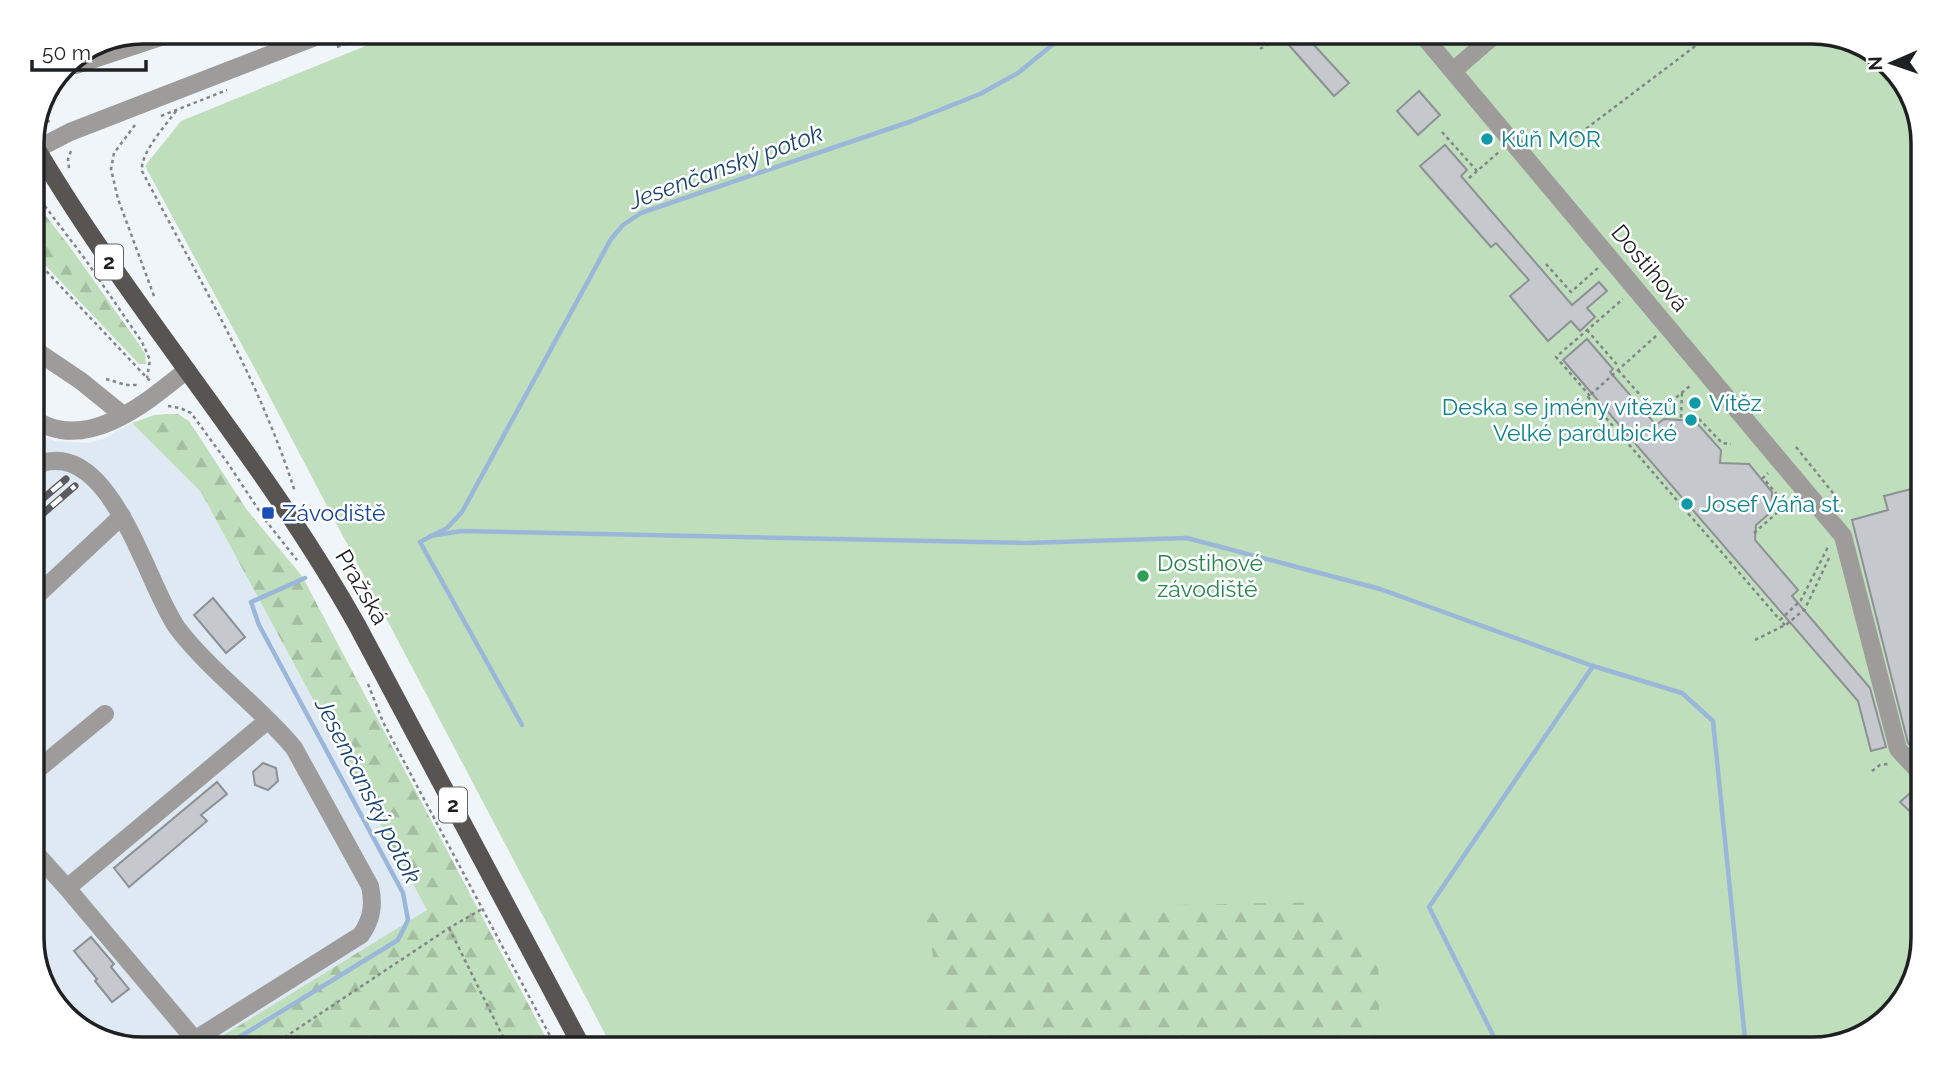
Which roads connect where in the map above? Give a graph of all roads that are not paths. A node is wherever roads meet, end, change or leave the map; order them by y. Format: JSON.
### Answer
{"nodes":[{"id":1,"x":297,"y":44,"type":"edge"},
{"id":2,"x":1430,"y":44,"type":"edge"},
{"id":3,"x":1484,"y":44,"type":"edge"},
{"id":4,"x":138,"y":45,"type":"edge"},
{"id":5,"x":87,"y":61,"type":"edge"},
{"id":6,"x":1453,"y":71,"type":"junction"},
{"id":7,"x":44,"y":141,"type":"edge"},
{"id":8,"x":44,"y":162,"type":"edge"},
{"id":9,"x":44,"y":356,"type":"edge"},
{"id":10,"x":187,"y":370,"type":"junction"},
{"id":11,"x":123,"y":415,"type":"junction"},
{"id":12,"x":44,"y":425,"type":"edge"},
{"id":13,"x":44,"y":463,"type":"edge"},
{"id":14,"x":122,"y":516,"type":"junction"},
{"id":15,"x":44,"y":589,"type":"edge"},
{"id":16,"x":105,"y":714,"type":"dead end"},
{"id":17,"x":267,"y":721,"type":"junction"},
{"id":18,"x":1911,"y":763,"type":"edge"},
{"id":19,"x":44,"y":764,"type":"edge"},
{"id":20,"x":44,"y":862,"type":"edge"},
{"id":21,"x":67,"y":888,"type":"junction"},
{"id":22,"x":182,"y":1037,"type":"edge"},
{"id":23,"x":201,"y":1037,"type":"edge"},
{"id":24,"x":577,"y":1037,"type":"edge"}],
"edges":[{"from":1,"to":7,"type":"street"},
{"from":2,"to":6,"type":"street","name":"Dostihová"},
{"from":3,"to":6,"type":"street"},
{"from":4,"to":5,"type":"street"},
{"from":6,"to":18,"type":"street","name":"Dostihová"},
{"from":8,"to":10,"type":"main road","name":"Pražská","number":"2"},
{"from":9,"to":11,"type":"street"},
{"from":10,"to":11,"type":"street"},
{"from":10,"to":24,"type":"main road","name":"Pražská","number":"2"},
{"from":11,"to":12,"type":"street"},
{"from":13,"to":14,"type":"street"},
{"from":14,"to":15,"type":"street"},
{"from":14,"to":17,"type":"street"},
{"from":16,"to":19,"type":"street"},
{"from":17,"to":21,"type":"street"},
{"from":17,"to":23,"type":"street"},
{"from":20,"to":21,"type":"street"},
{"from":21,"to":22,"type":"street"}]}
